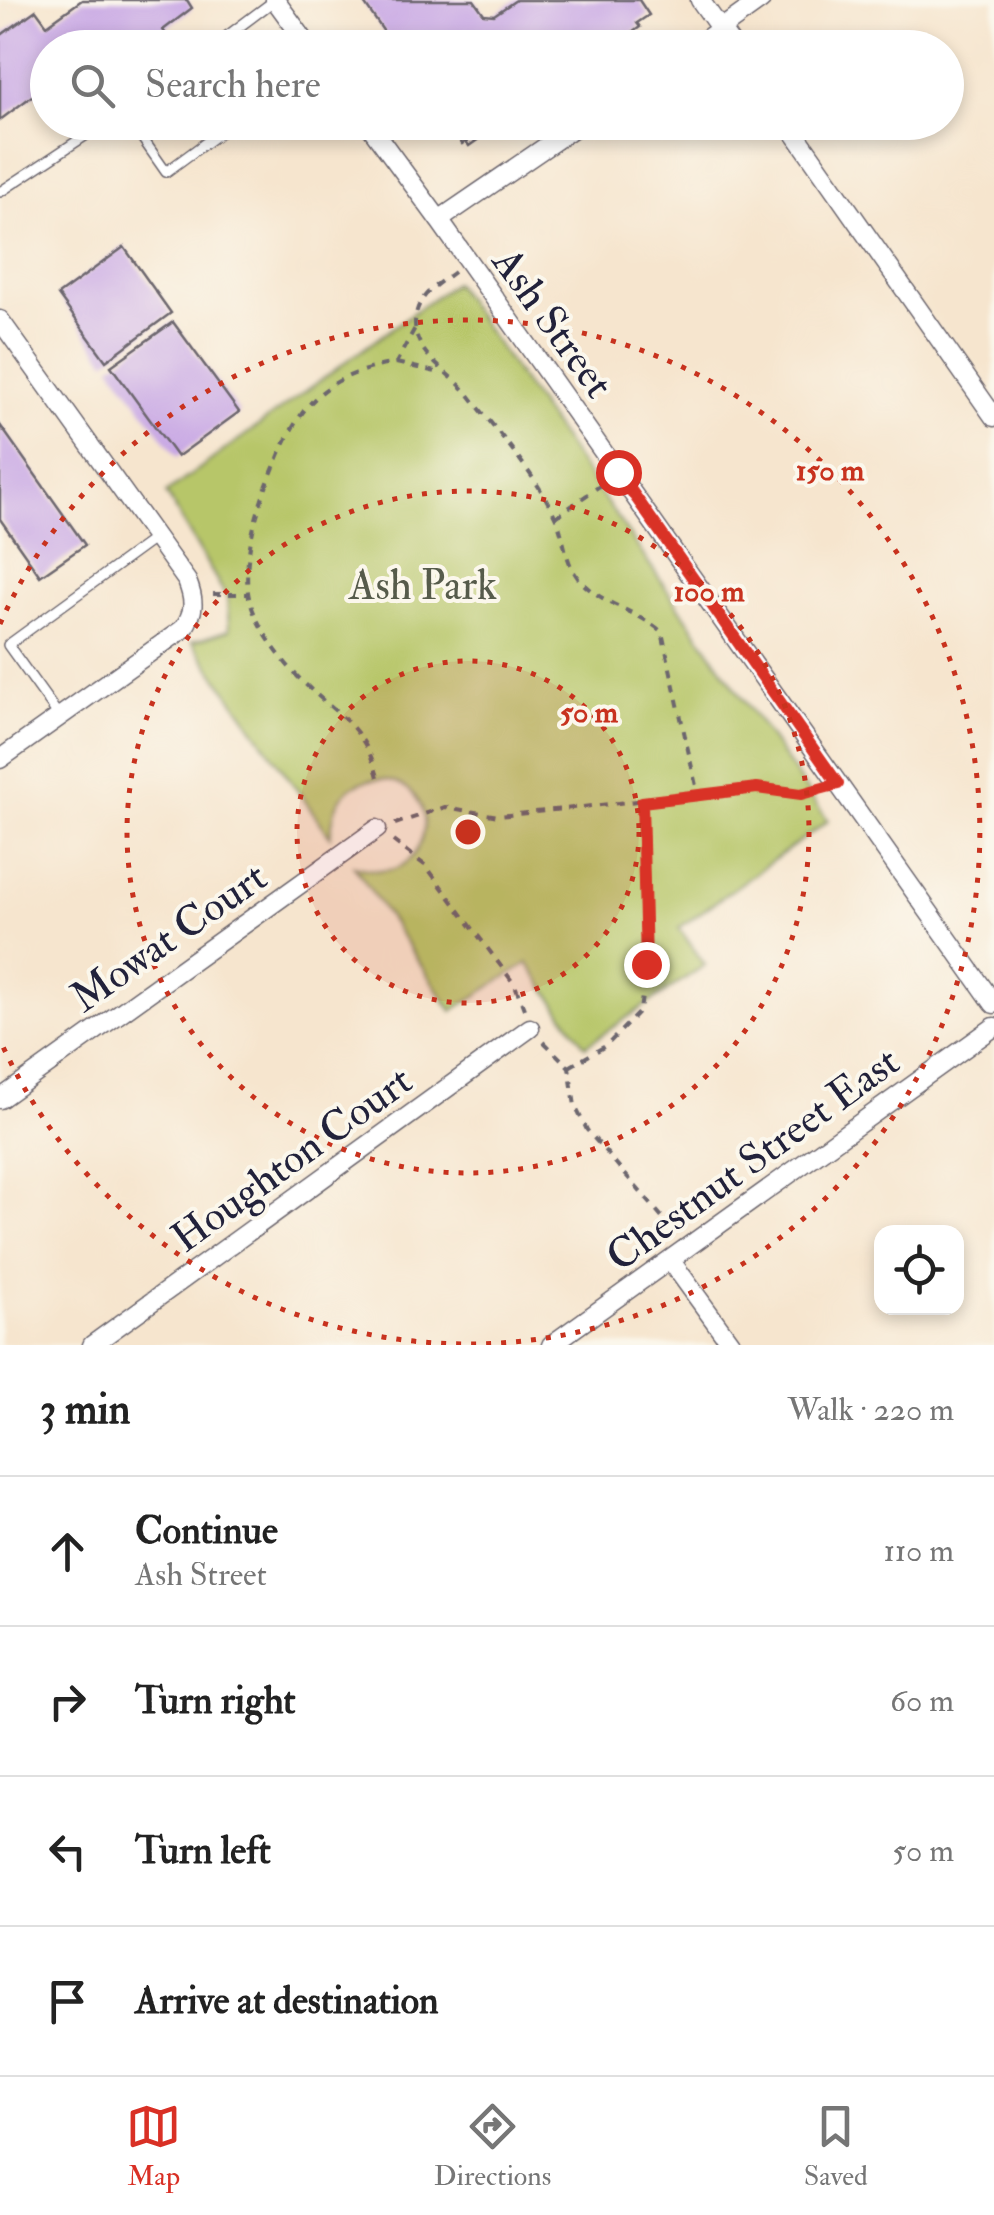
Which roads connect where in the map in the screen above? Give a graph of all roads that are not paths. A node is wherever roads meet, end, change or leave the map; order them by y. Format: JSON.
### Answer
{"nodes":[{"id":1,"x":275,"y":0,"type":"edge"},
{"id":2,"x":700,"y":0,"type":"edge"},
{"id":3,"x":761,"y":0,"type":"edge"},
{"id":4,"x":721,"y":28,"type":"junction"},
{"id":5,"x":235,"y":30,"type":"edge"},
{"id":6,"x":297,"y":30,"type":"edge"},
{"id":7,"x":718,"y":30,"type":"edge"},
{"id":8,"x":79,"y":140,"type":"edge"},
{"id":9,"x":144,"y":140,"type":"edge"},
{"id":10,"x":210,"y":140,"type":"edge"},
{"id":11,"x":379,"y":140,"type":"edge"},
{"id":12,"x":556,"y":140,"type":"edge"},
{"id":13,"x":800,"y":140,"type":"edge"},
{"id":14,"x":0,"y":192,"type":"edge"},
{"id":15,"x":439,"y":220,"type":"junction"},
{"id":16,"x":0,"y":320,"type":"edge"},
{"id":17,"x":994,"y":417,"type":"edge"},
{"id":18,"x":157,"y":536,"type":"junction"},
{"id":19,"x":0,"y":634,"type":"edge"},
{"id":20,"x":8,"y":644,"type":"junction"},
{"id":21,"x":60,"y":718,"type":"junction"},
{"id":22,"x":0,"y":759,"type":"edge"},
{"id":23,"x":378,"y":830,"type":"road end"},
{"id":24,"x":994,"y":1004,"type":"edge"},
{"id":25,"x":994,"y":1027,"type":"edge"},
{"id":26,"x":530,"y":1028,"type":"dead end"},
{"id":27,"x":0,"y":1098,"type":"edge"},
{"id":28,"x":671,"y":1261,"type":"junction"},
{"id":29,"x":92,"y":1345,"type":"edge"},
{"id":30,"x":550,"y":1345,"type":"edge"},
{"id":31,"x":732,"y":1345,"type":"edge"}],
"edges":[{"from":1,"to":5,"type":"lane"},
{"from":1,"to":6,"type":"street"},
{"from":2,"to":4,"type":"street"},
{"from":3,"to":4,"type":"street"},
{"from":4,"to":7,"type":"street"},
{"from":8,"to":14,"type":"lane"},
{"from":9,"to":10,"type":"lane"},
{"from":11,"to":15,"type":"street","name":"Ash Street"},
{"from":12,"to":15,"type":"street"},
{"from":13,"to":17,"type":"street"},
{"from":15,"to":24,"type":"street","name":"Ash Street"},
{"from":16,"to":18,"type":"street"},
{"from":18,"to":20,"type":"lane"},
{"from":18,"to":21,"type":"street"},
{"from":19,"to":20,"type":"lane"},
{"from":20,"to":21,"type":"lane"},
{"from":21,"to":22,"type":"street"},
{"from":23,"to":27,"type":"street","name":"Mowat Court"},
{"from":25,"to":28,"type":"street","name":"Chestnut Street East"},
{"from":26,"to":29,"type":"street","name":"Houghton Court"},
{"from":28,"to":30,"type":"street","name":"Chestnut Street East"},
{"from":28,"to":31,"type":"street"}]}
